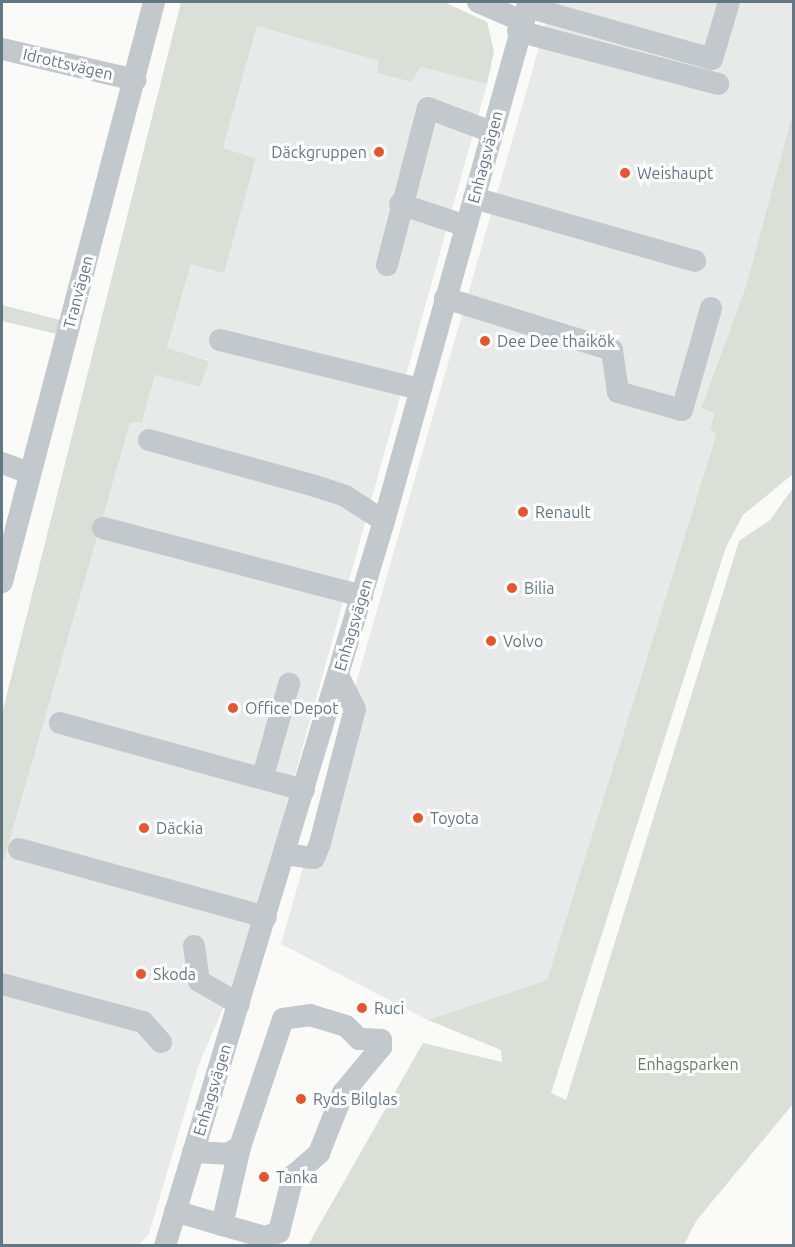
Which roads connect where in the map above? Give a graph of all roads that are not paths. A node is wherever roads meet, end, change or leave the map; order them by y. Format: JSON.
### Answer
{"nodes":[{"id":1,"x":154,"y":2,"type":"edge"},
{"id":2,"x":478,"y":2,"type":"edge"},
{"id":3,"x":729,"y":2,"type":"edge"},
{"id":4,"x":524,"y":15,"type":"edge"},
{"id":5,"x":2,"y":49,"type":"edge"},
{"id":6,"x":135,"y":80,"type":"junction"},
{"id":7,"x":718,"y":84,"type":"dead end"},
{"id":8,"x":492,"y":132,"type":"junction"},
{"id":9,"x":474,"y":198,"type":"junction"},
{"id":10,"x":400,"y":204,"type":"junction"},
{"id":11,"x":466,"y":226,"type":"junction"},
{"id":12,"x":695,"y":261,"type":"dead end"},
{"id":13,"x":387,"y":265,"type":"dead end"},
{"id":14,"x":445,"y":298,"type":"junction"},
{"id":15,"x":711,"y":308,"type":"dead end"},
{"id":16,"x":220,"y":340,"type":"dead end"},
{"id":17,"x":420,"y":389,"type":"junction"},
{"id":18,"x":149,"y":440,"type":"dead end"},
{"id":19,"x":2,"y":463,"type":"edge"},
{"id":20,"x":30,"y":474,"type":"junction"},
{"id":21,"x":384,"y":521,"type":"junction"},
{"id":22,"x":103,"y":528,"type":"dead end"},
{"id":23,"x":2,"y":582,"type":"edge"},
{"id":24,"x":362,"y":596,"type":"junction"},
{"id":25,"x":338,"y":676,"type":"junction"},
{"id":26,"x":289,"y":684,"type":"dead end"},
{"id":27,"x":60,"y":723,"type":"dead end"},
{"id":28,"x":263,"y":776,"type":"junction"},
{"id":29,"x":304,"y":790,"type":"junction"},
{"id":30,"x":20,"y":849,"type":"dead end"},
{"id":31,"x":285,"y":854,"type":"junction"},
{"id":32,"x":266,"y":917,"type":"junction"},
{"id":33,"x":194,"y":946,"type":"dead end"},
{"id":34,"x":2,"y":984,"type":"edge"},
{"id":35,"x":239,"y":1004,"type":"junction"},
{"id":36,"x":161,"y":1042,"type":"dead end"},
{"id":37,"x":240,"y":1147,"type":"junction"},
{"id":38,"x":193,"y":1152,"type":"junction"},
{"id":39,"x":175,"y":1211,"type":"junction"},
{"id":40,"x":222,"y":1225,"type":"junction"},
{"id":41,"x":165,"y":1245,"type":"edge"}],
"edges":[{"from":1,"to":6,"type":"street","name":"Tranvägen"},
{"from":2,"to":4,"type":"street"},
{"from":3,"to":4,"type":"street"},
{"from":4,"to":7,"type":"street"},
{"from":4,"to":8,"type":"street","name":"Enhagsvägen"},
{"from":5,"to":6,"type":"street","name":"Idrottsvägen"},
{"from":6,"to":20,"type":"street","name":"Tranvägen"},
{"from":8,"to":9,"type":"street","name":"Enhagsvägen"},
{"from":8,"to":10,"type":"street"},
{"from":9,"to":11,"type":"street","name":"Enhagsvägen"},
{"from":9,"to":12,"type":"street"},
{"from":10,"to":11,"type":"street"},
{"from":10,"to":13,"type":"street"},
{"from":11,"to":14,"type":"street","name":"Enhagsvägen"},
{"from":14,"to":15,"type":"street"},
{"from":14,"to":17,"type":"street","name":"Enhagsvägen"},
{"from":16,"to":17,"type":"street"},
{"from":17,"to":21,"type":"street","name":"Enhagsvägen"},
{"from":18,"to":21,"type":"street"},
{"from":19,"to":20,"type":"street"},
{"from":20,"to":23,"type":"street","name":"Tranvägen"},
{"from":21,"to":24,"type":"street","name":"Enhagsvägen"},
{"from":22,"to":24,"type":"street"},
{"from":24,"to":25,"type":"street","name":"Enhagsvägen"},
{"from":25,"to":29,"type":"street","name":"Enhagsvägen"},
{"from":25,"to":31,"type":"street"},
{"from":26,"to":28,"type":"street"},
{"from":27,"to":28,"type":"street"},
{"from":28,"to":29,"type":"street"},
{"from":29,"to":31,"type":"street","name":"Enhagsvägen"},
{"from":30,"to":32,"type":"street"},
{"from":31,"to":32,"type":"street","name":"Enhagsvägen"},
{"from":32,"to":35,"type":"street","name":"Enhagsvägen"},
{"from":33,"to":35,"type":"street"},
{"from":34,"to":36,"type":"street"},
{"from":35,"to":38,"type":"street","name":"Enhagsvägen"},
{"from":37,"to":38,"type":"street"},
{"from":37,"to":40,"type":"street"},
{"from":37,"to":40,"type":"street"},
{"from":38,"to":39,"type":"street","name":"Enhagsvägen"},
{"from":39,"to":40,"type":"street"},
{"from":39,"to":41,"type":"street","name":"Enhagsvägen"}]}
